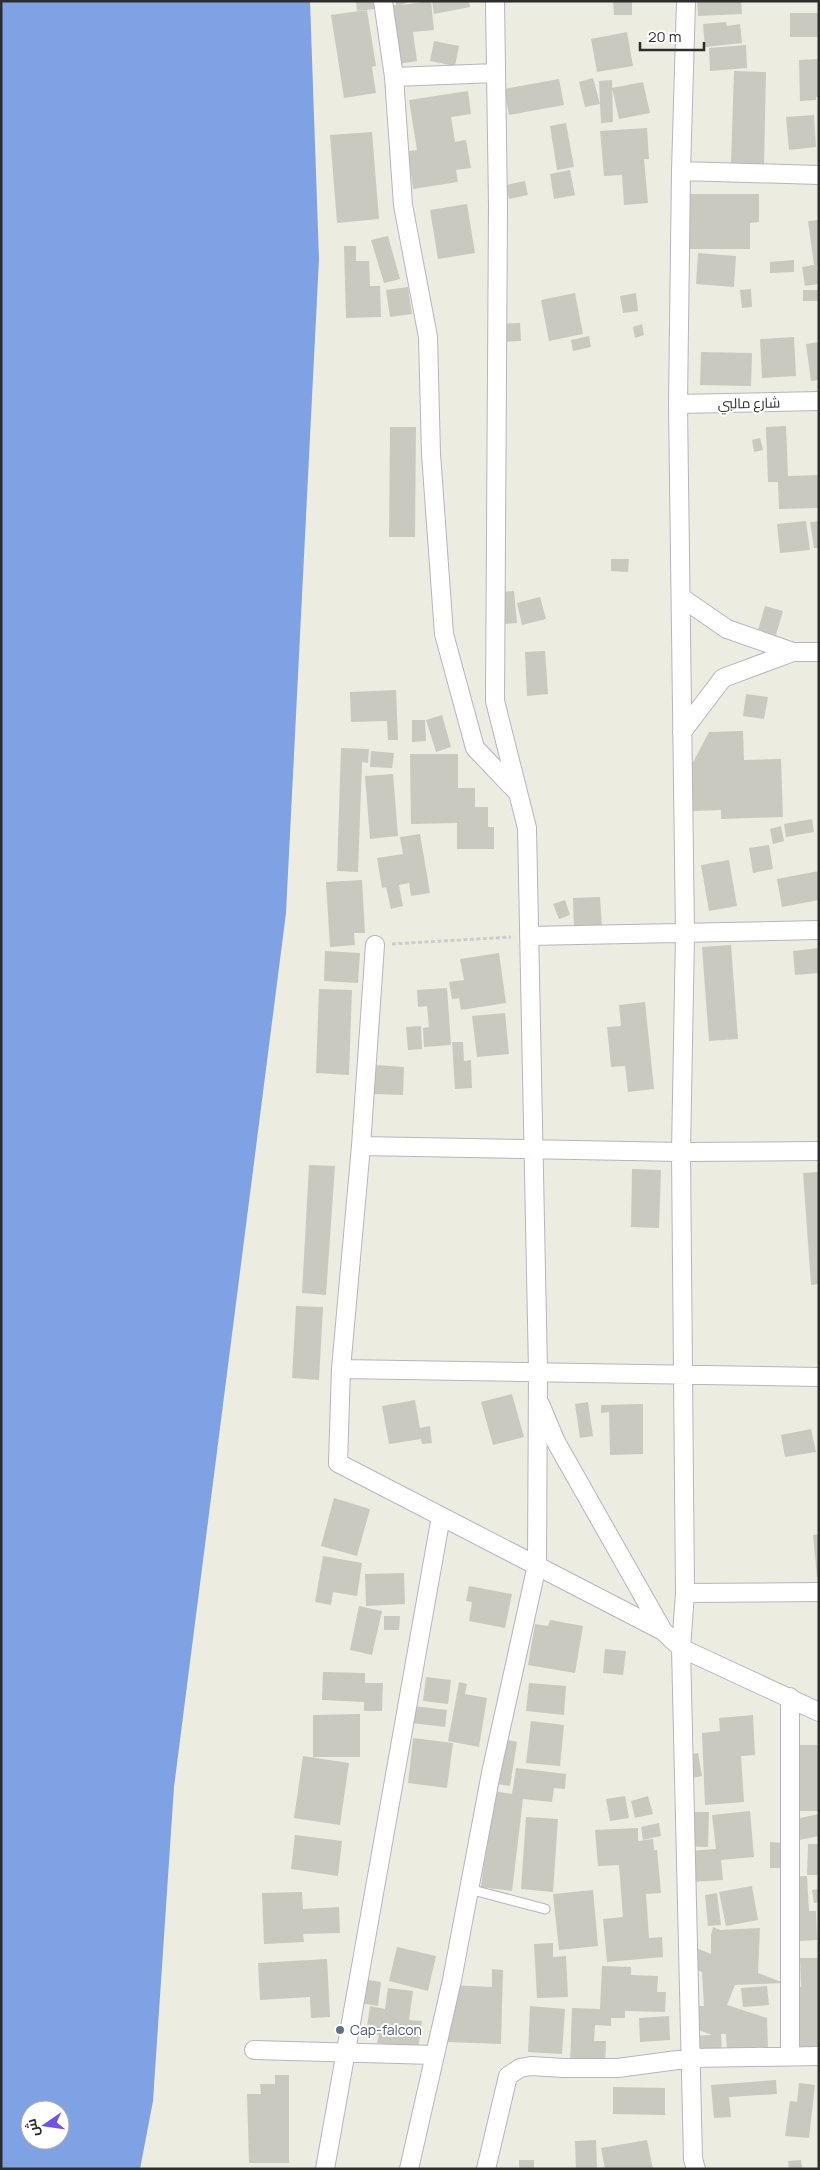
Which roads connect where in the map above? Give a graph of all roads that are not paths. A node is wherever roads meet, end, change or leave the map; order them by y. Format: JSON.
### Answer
{"nodes":[{"id":1,"x":383,"y":1,"type":"edge"},
{"id":2,"x":495,"y":1,"type":"edge"},
{"id":3,"x":686,"y":1,"type":"edge"},
{"id":4,"x":496,"y":73,"type":"junction"},
{"id":5,"x":394,"y":77,"type":"junction"},
{"id":6,"x":681,"y":171,"type":"junction"},
{"id":7,"x":819,"y":175,"type":"edge"},
{"id":8,"x":819,"y":401,"type":"edge"},
{"id":9,"x":678,"y":404,"type":"junction"},
{"id":10,"x":682,"y":598,"type":"junction"},
{"id":11,"x":792,"y":652,"type":"junction"},
{"id":12,"x":819,"y":652,"type":"edge"},
{"id":13,"x":682,"y":732,"type":"junction"},
{"id":14,"x":519,"y":794,"type":"junction"},
{"id":15,"x":819,"y":930,"type":"edge"},
{"id":16,"x":685,"y":934,"type":"junction"},
{"id":17,"x":529,"y":936,"type":"junction"},
{"id":18,"x":375,"y":945,"type":"road end"},
{"id":19,"x":361,"y":1146,"type":"junction"},
{"id":20,"x":534,"y":1148,"type":"junction"},
{"id":21,"x":819,"y":1151,"type":"edge"},
{"id":22,"x":681,"y":1152,"type":"junction"},
{"id":23,"x":341,"y":1369,"type":"junction"},
{"id":24,"x":538,"y":1371,"type":"junction"},
{"id":25,"x":682,"y":1375,"type":"junction"},
{"id":26,"x":819,"y":1377,"type":"edge"},
{"id":27,"x":538,"y":1396,"type":"junction"},
{"id":28,"x":441,"y":1516,"type":"junction"},
{"id":29,"x":537,"y":1565,"type":"junction"},
{"id":30,"x":819,"y":1592,"type":"edge"},
{"id":31,"x":685,"y":1593,"type":"junction"},
{"id":32,"x":663,"y":1630,"type":"junction"},
{"id":33,"x":681,"y":1648,"type":"junction"},
{"id":34,"x":790,"y":1697,"type":"junction"},
{"id":35,"x":819,"y":1712,"type":"edge"},
{"id":36,"x":469,"y":1888,"type":"junction"},
{"id":37,"x":545,"y":1909,"type":"dead end"},
{"id":38,"x":254,"y":2050,"type":"dead end"},
{"id":39,"x":346,"y":2054,"type":"junction"},
{"id":40,"x":434,"y":2055,"type":"junction"},
{"id":41,"x":790,"y":2056,"type":"junction"},
{"id":42,"x":819,"y":2056,"type":"edge"},
{"id":43,"x":692,"y":2058,"type":"junction"},
{"id":44,"x":325,"y":2169,"type":"edge"},
{"id":45,"x":409,"y":2169,"type":"edge"},
{"id":46,"x":486,"y":2169,"type":"edge"},
{"id":47,"x":696,"y":2169,"type":"edge"}],
"edges":[{"from":1,"to":5,"type":"street"},
{"from":2,"to":4,"type":"street"},
{"from":3,"to":6,"type":"street"},
{"from":4,"to":5,"type":"street"},
{"from":4,"to":14,"type":"street"},
{"from":5,"to":14,"type":"street"},
{"from":6,"to":7,"type":"street"},
{"from":6,"to":9,"type":"street"},
{"from":8,"to":9,"type":"street","name":"شارع مالبي"},
{"from":9,"to":10,"type":"street"},
{"from":10,"to":11,"type":"street"},
{"from":10,"to":13,"type":"street"},
{"from":11,"to":12,"type":"street"},
{"from":11,"to":13,"type":"street"},
{"from":13,"to":16,"type":"street"},
{"from":14,"to":17,"type":"street"},
{"from":15,"to":16,"type":"street"},
{"from":16,"to":17,"type":"street"},
{"from":16,"to":22,"type":"street"},
{"from":17,"to":20,"type":"street"},
{"from":18,"to":19,"type":"street"},
{"from":19,"to":20,"type":"street"},
{"from":19,"to":23,"type":"street"},
{"from":20,"to":22,"type":"street"},
{"from":20,"to":24,"type":"street"},
{"from":21,"to":22,"type":"street"},
{"from":22,"to":25,"type":"street"},
{"from":23,"to":24,"type":"street"},
{"from":23,"to":28,"type":"street"},
{"from":24,"to":25,"type":"street"},
{"from":24,"to":27,"type":"street"},
{"from":25,"to":26,"type":"street"},
{"from":25,"to":31,"type":"street"},
{"from":27,"to":29,"type":"street"},
{"from":27,"to":32,"type":"street"},
{"from":28,"to":29,"type":"street"},
{"from":28,"to":39,"type":"street"},
{"from":29,"to":32,"type":"street"},
{"from":29,"to":36,"type":"street"},
{"from":30,"to":31,"type":"street"},
{"from":31,"to":33,"type":"street"},
{"from":32,"to":33,"type":"street"},
{"from":33,"to":34,"type":"street"},
{"from":33,"to":43,"type":"street"},
{"from":34,"to":35,"type":"street"},
{"from":34,"to":41,"type":"street"},
{"from":36,"to":37,"type":"lane"},
{"from":36,"to":40,"type":"street"},
{"from":38,"to":39,"type":"street"},
{"from":39,"to":40,"type":"street"},
{"from":39,"to":44,"type":"street"},
{"from":40,"to":45,"type":"street"},
{"from":41,"to":42,"type":"street"},
{"from":41,"to":43,"type":"street"},
{"from":43,"to":46,"type":"street"},
{"from":43,"to":47,"type":"street"}]}
